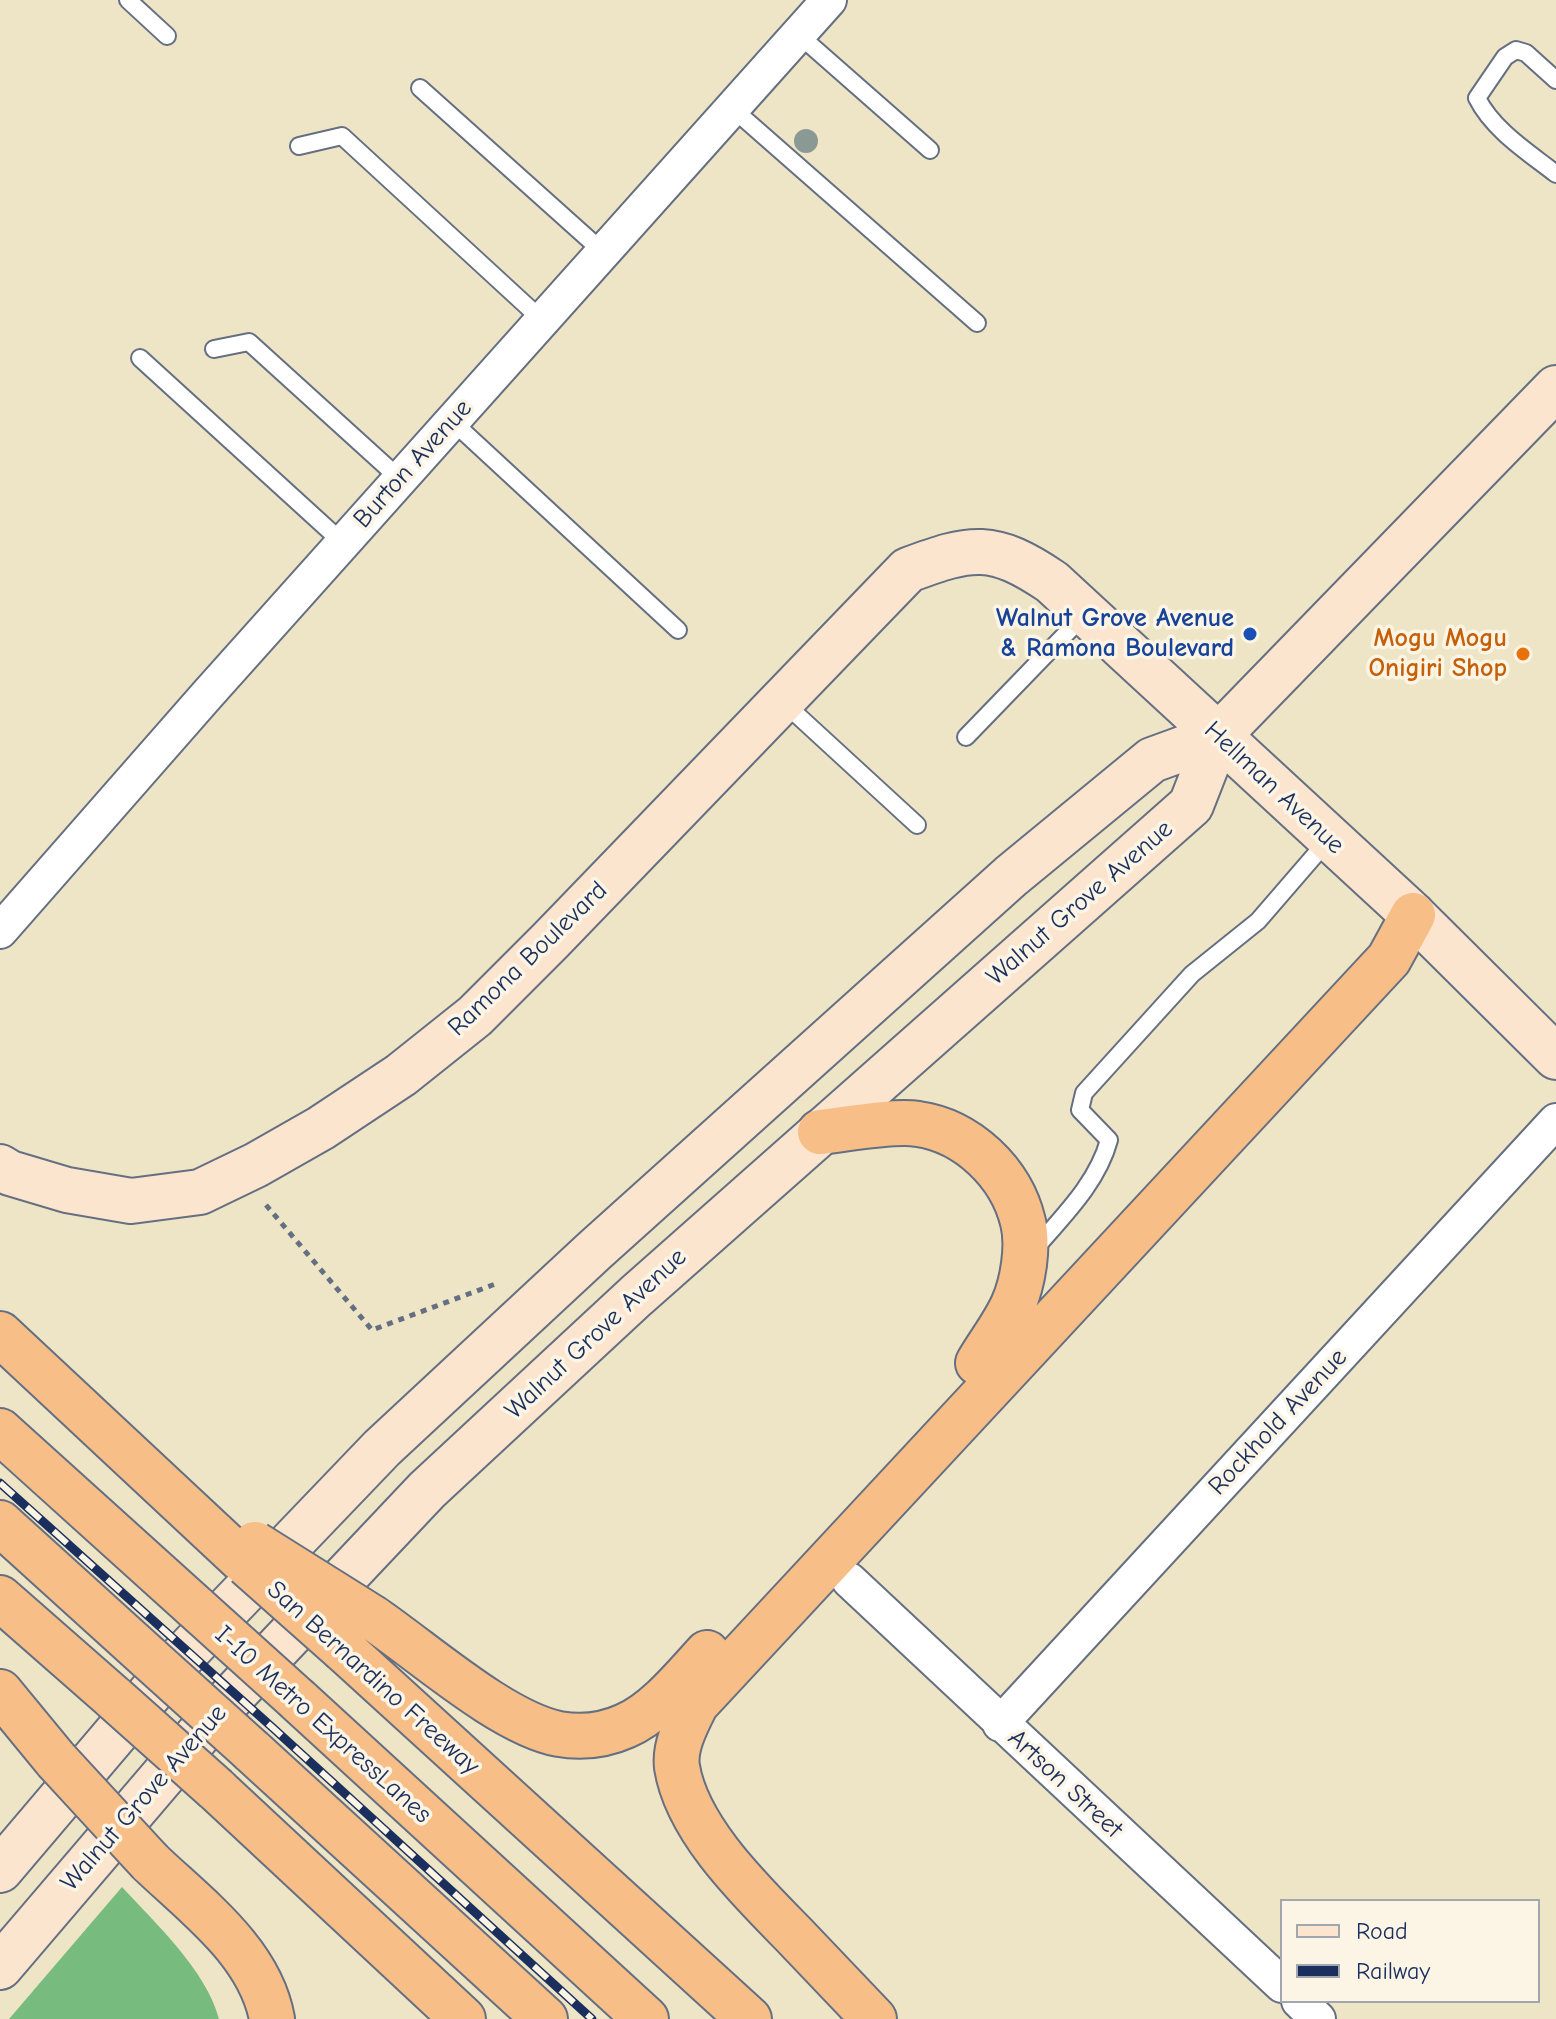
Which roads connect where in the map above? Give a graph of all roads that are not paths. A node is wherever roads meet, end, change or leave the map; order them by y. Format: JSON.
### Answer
{"nodes":[{"id":1,"x":128,"y":0,"type":"edge"},
{"id":2,"x":822,"y":2,"type":"edge"},
{"id":3,"x":798,"y":34,"type":"junction"},
{"id":4,"x":167,"y":36,"type":"dead end"},
{"id":5,"x":1556,"y":80,"type":"edge"},
{"id":6,"x":420,"y":88,"type":"dead end"},
{"id":7,"x":732,"y":108,"type":"junction"},
{"id":8,"x":299,"y":146,"type":"dead end"},
{"id":9,"x":930,"y":150,"type":"dead end"},
{"id":10,"x":1556,"y":174,"type":"edge"},
{"id":11,"x":603,"y":252,"type":"junction"},
{"id":12,"x":542,"y":320,"type":"junction"},
{"id":13,"x":977,"y":323,"type":"dead end"},
{"id":14,"x":214,"y":349,"type":"dead end"},
{"id":15,"x":140,"y":358,"type":"dead end"},
{"id":16,"x":1556,"y":388,"type":"edge"},
{"id":17,"x":452,"y":421,"type":"junction"},
{"id":18,"x":400,"y":479,"type":"junction"},
{"id":19,"x":343,"y":543,"type":"junction"},
{"id":20,"x":972,"y":551,"type":"joint"},
{"id":21,"x":1086,"y":614,"type":"junction"},
{"id":22,"x":678,"y":630,"type":"dead end"},
{"id":23,"x":781,"y":700,"type":"junction"},
{"id":24,"x":1218,"y":736,"type":"junction"},
{"id":25,"x":966,"y":737,"type":"dead end"},
{"id":26,"x":917,"y":825,"type":"dead end"},
{"id":27,"x":1329,"y":838,"type":"junction"},
{"id":28,"x":1413,"y":915,"type":"junction"},
{"id":29,"x":0,"y":931,"type":"edge"},
{"id":30,"x":1556,"y":1057,"type":"edge"},
{"id":31,"x":1556,"y":1121,"type":"edge"},
{"id":32,"x":820,"y":1132,"type":"junction"},
{"id":33,"x":0,"y":1167,"type":"edge"},
{"id":34,"x":1025,"y":1260,"type":"junction"},
{"id":35,"x":0,"y":1334,"type":"edge"},
{"id":36,"x":978,"y":1363,"type":"junction"},
{"id":37,"x":0,"y":1431,"type":"edge"},
{"id":38,"x":0,"y":1523,"type":"edge"},
{"id":39,"x":238,"y":1547,"type":"junction"},
{"id":40,"x":849,"y":1580,"type":"dead end"},
{"id":41,"x":0,"y":1598,"type":"edge"},
{"id":42,"x":0,"y":1692,"type":"edge"},
{"id":43,"x":1000,"y":1724,"type":"junction"},
{"id":44,"x":0,"y":1870,"type":"edge"},
{"id":45,"x":0,"y":1967,"type":"edge"},
{"id":46,"x":1280,"y":1983,"type":"edge"},
{"id":47,"x":1301,"y":2003,"type":"edge"},
{"id":48,"x":272,"y":2019,"type":"edge"},
{"id":49,"x":463,"y":2019,"type":"edge"},
{"id":50,"x":545,"y":2019,"type":"edge"},
{"id":51,"x":646,"y":2019,"type":"edge"},
{"id":52,"x":749,"y":2019,"type":"edge"},
{"id":53,"x":874,"y":2019,"type":"edge"},
{"id":54,"x":1318,"y":2019,"type":"edge"}],
"edges":[{"from":1,"to":4,"type":"lane"},
{"from":2,"to":3,"type":"street","name":"Burton Avenue"},
{"from":3,"to":7,"type":"street","name":"Burton Avenue"},
{"from":3,"to":9,"type":"lane"},
{"from":5,"to":10,"type":"lane"},
{"from":6,"to":11,"type":"lane"},
{"from":7,"to":11,"type":"street","name":"Burton Avenue"},
{"from":7,"to":13,"type":"lane"},
{"from":8,"to":12,"type":"lane"},
{"from":11,"to":12,"type":"street","name":"Burton Avenue"},
{"from":12,"to":17,"type":"street","name":"Burton Avenue"},
{"from":14,"to":18,"type":"lane"},
{"from":15,"to":19,"type":"lane"},
{"from":16,"to":24,"type":"main road","name":"Walnut Grove Avenue"},
{"from":17,"to":18,"type":"street","name":"Burton Avenue"},
{"from":17,"to":22,"type":"lane"},
{"from":18,"to":19,"type":"street","name":"Burton Avenue"},
{"from":19,"to":29,"type":"street","name":"Burton Avenue"},
{"from":20,"to":21,"type":"main road","name":"Hellman Avenue"},
{"from":20,"to":23,"type":"main road","name":"Ramona Boulevard"},
{"from":21,"to":24,"type":"main road","name":"Hellman Avenue"},
{"from":21,"to":25,"type":"lane"},
{"from":23,"to":26,"type":"lane"},
{"from":23,"to":33,"type":"main road","name":"Ramona Boulevard"},
{"from":24,"to":27,"type":"main road","name":"Hellman Avenue"},
{"from":24,"to":32,"type":"main road","name":"Walnut Grove Avenue"},
{"from":24,"to":44,"type":"main road","name":"Walnut Grove Avenue"},
{"from":27,"to":28,"type":"main road","name":"Hellman Avenue"},
{"from":27,"to":34,"type":"lane"},
{"from":28,"to":30,"type":"main road","name":"Hellman Avenue"},
{"from":28,"to":36,"type":"highway"},
{"from":28,"to":53,"type":"highway"},
{"from":31,"to":43,"type":"street","name":"Rockhold Avenue"},
{"from":32,"to":34,"type":"highway"},
{"from":32,"to":45,"type":"main road","name":"Walnut Grove Avenue"},
{"from":34,"to":36,"type":"highway"},
{"from":35,"to":39,"type":"highway","name":"San Bernardino Freeway"},
{"from":36,"to":39,"type":"highway","bridge":true},
{"from":37,"to":51,"type":"highway","name":"I-10 Metro ExpressLanes","bridge":true},
{"from":38,"to":50,"type":"highway","bridge":true},
{"from":39,"to":52,"type":"highway","name":"San Bernardino Freeway","bridge":true},
{"from":40,"to":43,"type":"street","name":"Artson Street"},
{"from":41,"to":49,"type":"highway","bridge":true},
{"from":42,"to":48,"type":"highway","bridge":true},
{"from":43,"to":46,"type":"street","name":"Artson Street"},
{"from":47,"to":54,"type":"street"}]}
